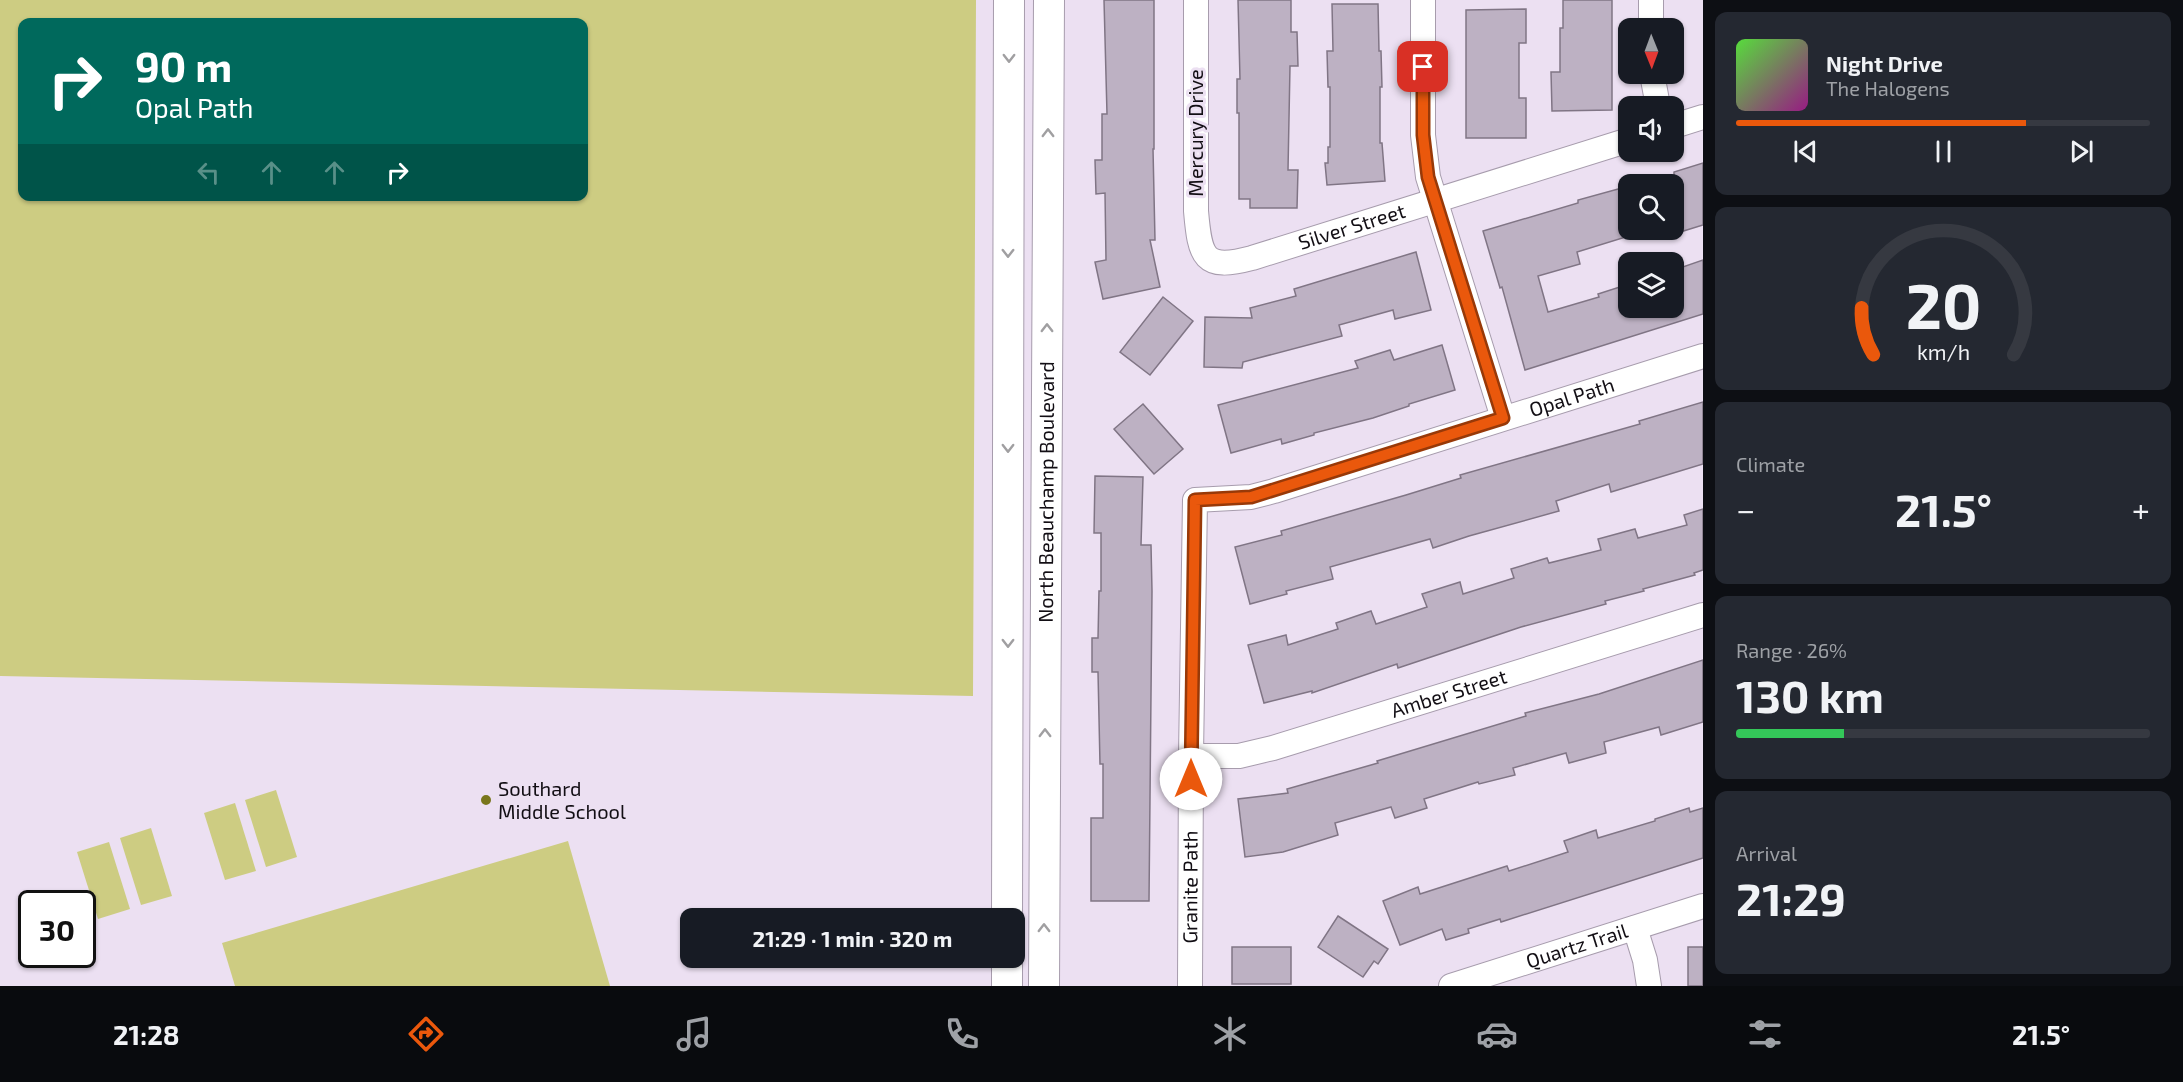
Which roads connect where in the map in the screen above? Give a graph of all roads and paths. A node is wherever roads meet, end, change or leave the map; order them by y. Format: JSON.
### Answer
{"nodes":[{"id":1,"x":1009,"y":0,"type":"edge"},
{"id":2,"x":1048,"y":0,"type":"edge"},
{"id":3,"x":1196,"y":0,"type":"edge"},
{"id":4,"x":1423,"y":0,"type":"edge"},
{"id":5,"x":1651,"y":0,"type":"edge"},
{"id":6,"x":1651,"y":18,"type":"edge"},
{"id":7,"x":1703,"y":117,"type":"edge"},
{"id":8,"x":1684,"y":123,"type":"edge"},
{"id":9,"x":1618,"y":143,"type":"edge"},
{"id":10,"x":1435,"y":201,"type":"junction"},
{"id":11,"x":1211,"y":261,"type":"joint"},
{"id":12,"x":1703,"y":357,"type":"edge"},
{"id":13,"x":1503,"y":418,"type":"junction"},
{"id":14,"x":1195,"y":500,"type":"joint"},
{"id":15,"x":1703,"y":615,"type":"edge"},
{"id":16,"x":1191,"y":756,"type":"junction"},
{"id":17,"x":1703,"y":906,"type":"edge"},
{"id":18,"x":1007,"y":908,"type":"edge"},
{"id":19,"x":1635,"y":928,"type":"junction"},
{"id":20,"x":1007,"y":968,"type":"edge"},
{"id":21,"x":1007,"y":986,"type":"edge"},
{"id":22,"x":1044,"y":986,"type":"edge"},
{"id":23,"x":1190,"y":986,"type":"edge"},
{"id":24,"x":1451,"y":986,"type":"edge"},
{"id":25,"x":1649,"y":986,"type":"edge"}],
"edges":[{"from":1,"to":18,"type":"street","name":"North Beauchamp Boulevard","one_way":true},
{"from":22,"to":2,"type":"street","name":"North Beauchamp Boulevard","one_way":true},
{"from":3,"to":11,"type":"street","name":"Mercury Drive"},
{"from":4,"to":10,"type":"street"},
{"from":5,"to":6,"type":"street"},
{"from":7,"to":8,"type":"street"},
{"from":9,"to":10,"type":"street","name":"Silver Street"},
{"from":10,"to":11,"type":"street","name":"Silver Street"},
{"from":10,"to":13,"type":"street"},
{"from":12,"to":13,"type":"street","name":"Opal Path"},
{"from":13,"to":14,"type":"street","name":"Opal Path"},
{"from":14,"to":16,"type":"street","name":"Granite Path"},
{"from":15,"to":16,"type":"street","name":"Amber Street"},
{"from":16,"to":23,"type":"street","name":"Granite Path"},
{"from":17,"to":19,"type":"street","name":"Quartz Trail"},
{"from":19,"to":24,"type":"street","name":"Quartz Trail"},
{"from":19,"to":25,"type":"street"},
{"from":20,"to":21,"type":"street"}]}
